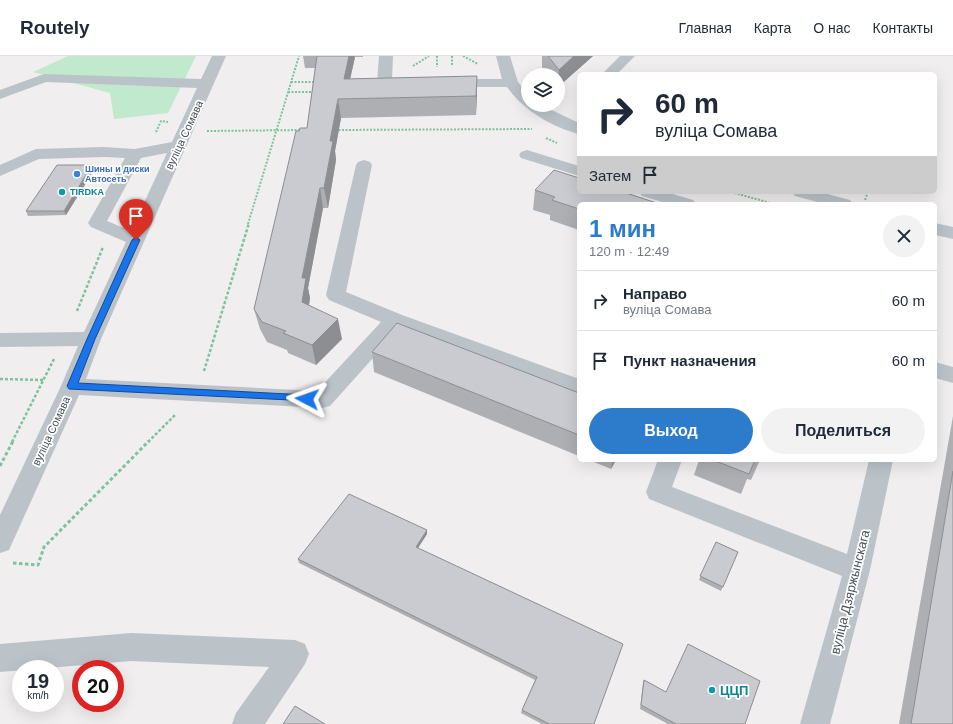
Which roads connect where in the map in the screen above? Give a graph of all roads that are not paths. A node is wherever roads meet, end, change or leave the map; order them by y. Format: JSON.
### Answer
{"nodes":[{"id":1,"x":219,"y":56,"type":"edge"},
{"id":2,"x":386,"y":56,"type":"edge"},
{"id":3,"x":503,"y":56,"type":"edge"},
{"id":4,"x":628,"y":56,"type":"edge"},
{"id":5,"x":611,"y":72,"type":"edge"},
{"id":6,"x":510,"y":83,"type":"junction"},
{"id":7,"x":207,"y":84,"type":"junction"},
{"id":8,"x":0,"y":95,"type":"edge"},
{"id":9,"x":521,"y":97,"type":"edge"},
{"id":10,"x":541,"y":112,"type":"edge"},
{"id":11,"x":577,"y":128,"type":"edge"},
{"id":12,"x":178,"y":146,"type":"junction"},
{"id":13,"x":141,"y":153,"type":"junction"},
{"id":14,"x":528,"y":155,"type":"dead end"},
{"id":15,"x":364,"y":165,"type":"dead end"},
{"id":16,"x":577,"y":170,"type":"edge"},
{"id":17,"x":0,"y":171,"type":"edge"},
{"id":18,"x":654,"y":194,"type":"edge"},
{"id":19,"x":810,"y":198,"type":"edge"},
{"id":20,"x":680,"y":202,"type":"edge"},
{"id":21,"x":833,"y":202,"type":"edge"},
{"id":22,"x":937,"y":229,"type":"edge"},
{"id":23,"x":953,"y":233,"type":"edge"},
{"id":24,"x":136,"y":240,"type":"junction"},
{"id":25,"x":395,"y":320,"type":"junction"},
{"id":26,"x":91,"y":339,"type":"junction"},
{"id":27,"x":0,"y":340,"type":"edge"},
{"id":28,"x":937,"y":371,"type":"edge"},
{"id":29,"x":953,"y":375,"type":"edge"},
{"id":30,"x":72,"y":386,"type":"junction"},
{"id":31,"x":577,"y":387,"type":"edge"},
{"id":32,"x":669,"y":462,"type":"edge"},
{"id":33,"x":881,"y":462,"type":"edge"},
{"id":34,"x":0,"y":542,"type":"edge"},
{"id":35,"x":857,"y":570,"type":"junction"},
{"id":36,"x":0,"y":658,"type":"edge"},
{"id":37,"x":247,"y":724,"type":"edge"},
{"id":38,"x":815,"y":724,"type":"edge"}],
"edges":[{"from":1,"to":7,"type":"street","name":"вуліца Сомава"},
{"from":2,"to":6,"type":"street"},
{"from":3,"to":6,"type":"street"},
{"from":4,"to":5,"type":"street"},
{"from":6,"to":9,"type":"street"},
{"from":7,"to":8,"type":"street"},
{"from":7,"to":12,"type":"street","name":"вуліца Сомава"},
{"from":10,"to":11,"type":"street"},
{"from":12,"to":13,"type":"street"},
{"from":12,"to":24,"type":"street","name":"вуліца Сомава"},
{"from":13,"to":17,"type":"street"},
{"from":13,"to":24,"type":"street"},
{"from":14,"to":16,"type":"street"},
{"from":15,"to":25,"type":"street"},
{"from":18,"to":20,"type":"street"},
{"from":19,"to":21,"type":"street"},
{"from":22,"to":23,"type":"street"},
{"from":24,"to":26,"type":"street","name":"вуліца Сомава"},
{"from":25,"to":30,"type":"street"},
{"from":25,"to":31,"type":"street"},
{"from":26,"to":27,"type":"street"},
{"from":26,"to":30,"type":"street","name":"вуліца Сомава"},
{"from":28,"to":29,"type":"street"},
{"from":30,"to":34,"type":"street","name":"вуліца Сомава"},
{"from":32,"to":35,"type":"street"},
{"from":33,"to":35,"type":"street","name":"вуліца Дзяржынскага"},
{"from":35,"to":38,"type":"street","name":"вуліца Дзяржынскага"},
{"from":36,"to":37,"type":"street"}]}
